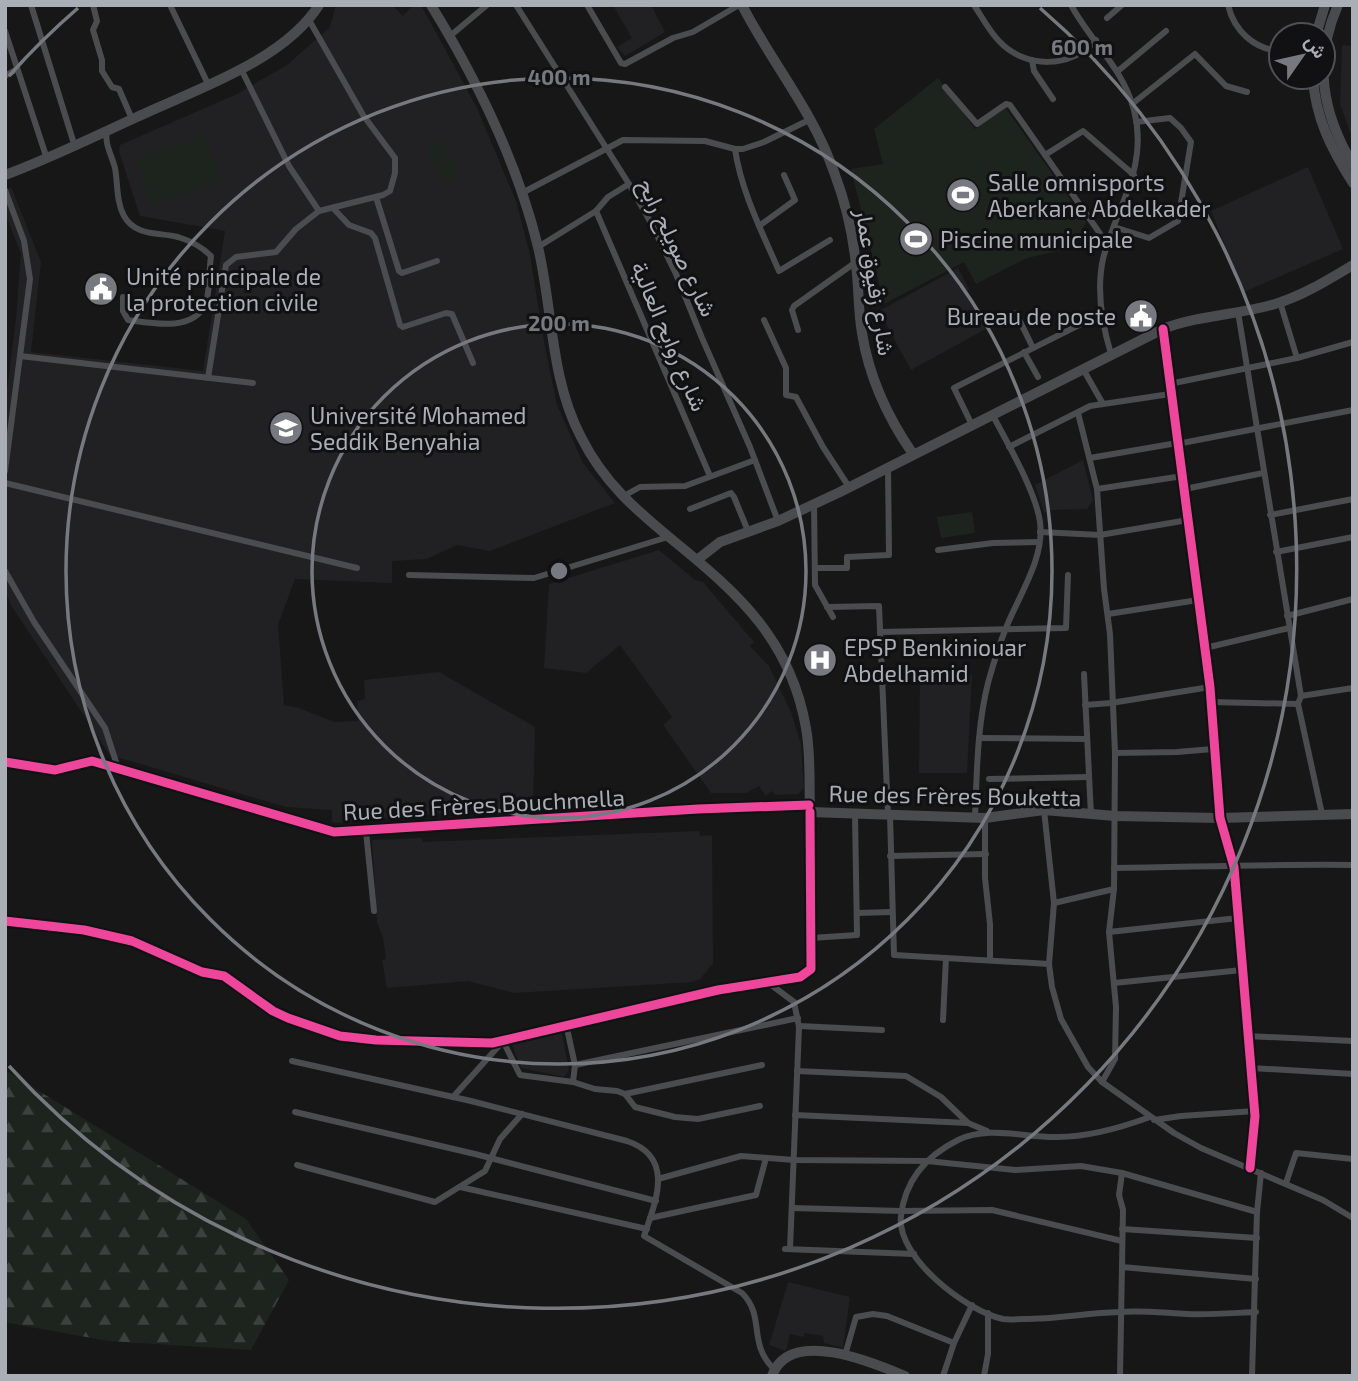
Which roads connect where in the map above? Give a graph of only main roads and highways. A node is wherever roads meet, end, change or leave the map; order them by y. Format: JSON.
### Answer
{"nodes":[{"id":1,"x":319,"y":5,"type":"edge"},
{"id":2,"x":431,"y":5,"type":"edge"},
{"id":3,"x":740,"y":5,"type":"edge"},
{"id":4,"x":1314,"y":91,"type":"edge"},
{"id":5,"x":1326,"y":91,"type":"edge"},
{"id":6,"x":1353,"y":164,"type":"edge"},
{"id":7,"x":5,"y":175,"type":"edge"},
{"id":8,"x":1353,"y":183,"type":"edge"},
{"id":9,"x":1353,"y":265,"type":"edge"},
{"id":10,"x":914,"y":454,"type":"junction"},
{"id":11,"x":697,"y":560,"type":"junction"},
{"id":12,"x":1353,"y":814,"type":"edge"},
{"id":13,"x":773,"y":1372,"type":"edge"},
{"id":14,"x":905,"y":1376,"type":"edge"}],
"edges":[{"from":1,"to":7,"type":"main road"},
{"from":2,"to":11,"type":"main road"},
{"from":3,"to":10,"type":"main road","name":"شارع زقيوق عمار"},
{"from":4,"to":8,"type":"main road"},
{"from":5,"to":6,"type":"main road"},
{"from":9,"to":10,"type":"main road"},
{"from":10,"to":11,"type":"main road"},
{"from":11,"to":12,"type":"main road","name":"Rue des Frères Bouketta"},
{"from":13,"to":14,"type":"main road"}]}
